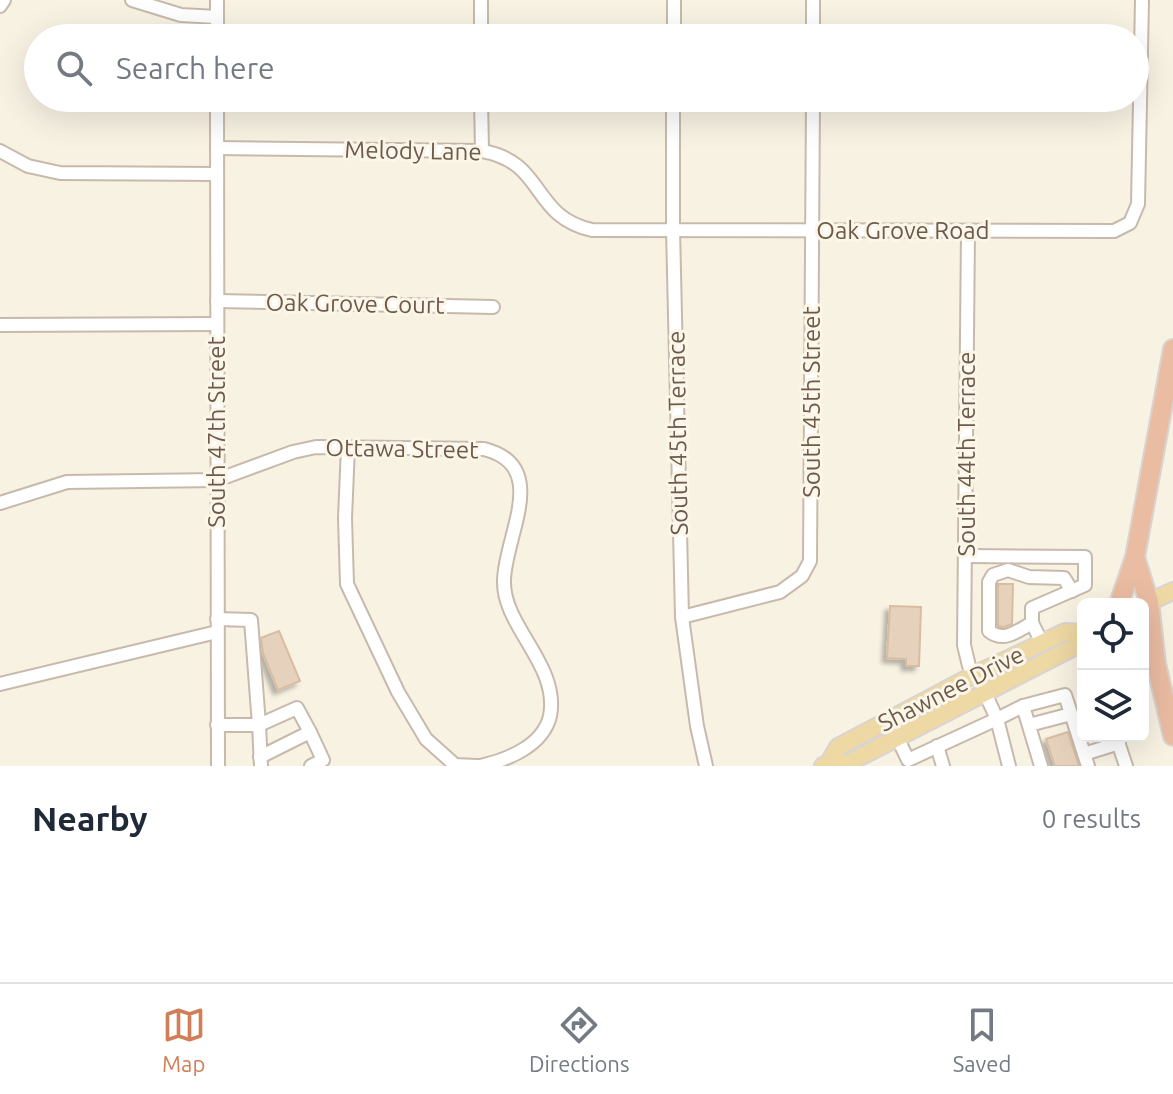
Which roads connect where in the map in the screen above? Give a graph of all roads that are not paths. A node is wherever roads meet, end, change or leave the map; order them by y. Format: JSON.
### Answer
{"nodes":[{"id":1,"x":4,"y":0,"type":"edge"},
{"id":2,"x":132,"y":0,"type":"edge"},
{"id":3,"x":217,"y":0,"type":"edge"},
{"id":4,"x":481,"y":0,"type":"edge"},
{"id":5,"x":674,"y":0,"type":"edge"},
{"id":6,"x":813,"y":0,"type":"edge"},
{"id":7,"x":1142,"y":0,"type":"edge"},
{"id":8,"x":0,"y":6,"type":"edge"},
{"id":9,"x":217,"y":17,"type":"junction"},
{"id":10,"x":217,"y":24,"type":"edge"},
{"id":11,"x":481,"y":24,"type":"edge"},
{"id":12,"x":674,"y":24,"type":"edge"},
{"id":13,"x":813,"y":24,"type":"edge"},
{"id":14,"x":1142,"y":24,"type":"edge"},
{"id":15,"x":217,"y":112,"type":"edge"},
{"id":16,"x":481,"y":112,"type":"edge"},
{"id":17,"x":673,"y":112,"type":"edge"},
{"id":18,"x":813,"y":112,"type":"edge"},
{"id":19,"x":1140,"y":112,"type":"edge"},
{"id":20,"x":217,"y":148,"type":"junction"},
{"id":21,"x":0,"y":151,"type":"edge"},
{"id":22,"x":482,"y":151,"type":"junction"},
{"id":23,"x":217,"y":174,"type":"junction"},
{"id":24,"x":673,"y":229,"type":"junction"},
{"id":25,"x":813,"y":230,"type":"junction"},
{"id":26,"x":968,"y":232,"type":"junction"},
{"id":27,"x":217,"y":301,"type":"junction"},
{"id":28,"x":493,"y":307,"type":"dead end"},
{"id":29,"x":217,"y":324,"type":"junction"},
{"id":30,"x":0,"y":325,"type":"edge"},
{"id":31,"x":1173,"y":349,"type":"edge"},
{"id":32,"x":348,"y":447,"type":"junction"},
{"id":33,"x":217,"y":480,"type":"junction"},
{"id":34,"x":0,"y":503,"type":"edge"},
{"id":35,"x":967,"y":556,"type":"junction"},
{"id":36,"x":1135,"y":557,"type":"junction"},
{"id":37,"x":1072,"y":591,"type":"junction"},
{"id":38,"x":1173,"y":591,"type":"edge"},
{"id":39,"x":1121,"y":598,"type":"edge"},
{"id":40,"x":1145,"y":598,"type":"edge"},
{"id":41,"x":1149,"y":602,"type":"edge"},
{"id":42,"x":682,"y":617,"type":"junction"},
{"id":43,"x":1149,"y":621,"type":"edge"},
{"id":44,"x":1032,"y":623,"type":"junction"},
{"id":45,"x":217,"y":626,"type":"junction"},
{"id":46,"x":1077,"y":633,"type":"edge"},
{"id":47,"x":1077,"y":641,"type":"edge"},
{"id":48,"x":1042,"y":643,"type":"junction"},
{"id":49,"x":1149,"y":653,"type":"edge"},
{"id":50,"x":1156,"y":664,"type":"junction"},
{"id":51,"x":974,"y":675,"type":"junction"},
{"id":52,"x":0,"y":684,"type":"edge"},
{"id":53,"x":985,"y":693,"type":"junction"},
{"id":54,"x":1023,"y":706,"type":"junction"},
{"id":55,"x":1071,"y":714,"type":"junction"},
{"id":56,"x":997,"y":719,"type":"junction"},
{"id":57,"x":888,"y":720,"type":"junction"},
{"id":58,"x":1032,"y":724,"type":"junction"},
{"id":59,"x":217,"y":725,"type":"junction"},
{"id":60,"x":259,"y":725,"type":"junction"},
{"id":61,"x":310,"y":732,"type":"junction"},
{"id":62,"x":1173,"y":736,"type":"edge"},
{"id":63,"x":897,"y":737,"type":"junction"},
{"id":64,"x":1115,"y":742,"type":"edge"},
{"id":65,"x":1119,"y":742,"type":"edge"},
{"id":66,"x":937,"y":746,"type":"junction"},
{"id":67,"x":1086,"y":760,"type":"edge"},
{"id":68,"x":260,"y":761,"type":"edge"},
{"id":69,"x":906,"y":763,"type":"edge"},
{"id":70,"x":826,"y":764,"type":"edge"},
{"id":71,"x":218,"y":766,"type":"edge"},
{"id":72,"x":311,"y":766,"type":"edge"},
{"id":73,"x":478,"y":766,"type":"edge"},
{"id":74,"x":706,"y":766,"type":"edge"},
{"id":75,"x":943,"y":766,"type":"edge"},
{"id":76,"x":1009,"y":766,"type":"edge"},
{"id":77,"x":1044,"y":766,"type":"edge"},
{"id":78,"x":1126,"y":766,"type":"edge"}],
"edges":[{"from":1,"to":8,"type":"street"},
{"from":2,"to":9,"type":"street"},
{"from":3,"to":9,"type":"street"},
{"from":4,"to":11,"type":"street"},
{"from":5,"to":12,"type":"street"},
{"from":6,"to":13,"type":"street"},
{"from":7,"to":14,"type":"street","name":"Oak Grove Road"},
{"from":9,"to":10,"type":"street"},
{"from":15,"to":20,"type":"street","name":"South 47th Street"},
{"from":16,"to":22,"type":"street"},
{"from":17,"to":24,"type":"street","name":"South 45th Terrace"},
{"from":18,"to":25,"type":"street","name":"South 45th Street"},
{"from":19,"to":26,"type":"street","name":"Oak Grove Road"},
{"from":20,"to":22,"type":"street","name":"Melody Lane"},
{"from":20,"to":23,"type":"street","name":"South 47th Street"},
{"from":21,"to":23,"type":"street"},
{"from":22,"to":24,"type":"street","name":"Melody Lane"},
{"from":23,"to":27,"type":"street","name":"South 47th Street"},
{"from":24,"to":25,"type":"street","name":"Oak Grove Road"},
{"from":24,"to":42,"type":"street","name":"South 45th Terrace"},
{"from":25,"to":26,"type":"street","name":"Oak Grove Road"},
{"from":25,"to":42,"type":"street","name":"South 45th Street"},
{"from":26,"to":35,"type":"street","name":"South 44th Terrace"},
{"from":27,"to":28,"type":"street","name":"Oak Grove Court"},
{"from":27,"to":29,"type":"street","name":"South 47th Street"},
{"from":29,"to":30,"type":"street"},
{"from":29,"to":33,"type":"street","name":"South 47th Street"},
{"from":31,"to":36,"type":"highway"},
{"from":32,"to":33,"type":"street","name":"Ottawa Street"},
{"from":32,"to":73,"type":"street"},
{"from":32,"to":73,"type":"street","name":"Ottawa Street"},
{"from":33,"to":34,"type":"street","name":"Ottawa Street"},
{"from":33,"to":45,"type":"street","name":"South 47th Street"},
{"from":35,"to":37,"type":"street"},
{"from":35,"to":51,"type":"street","name":"South 44th Terrace"},
{"from":36,"to":39,"type":"highway"},
{"from":36,"to":40,"type":"highway"},
{"from":37,"to":44,"type":"street"},
{"from":37,"to":44,"type":"street"},
{"from":38,"to":41,"type":"main road"},
{"from":42,"to":74,"type":"street","name":"South 45th Terrace"},
{"from":43,"to":50,"type":"highway"},
{"from":44,"to":48,"type":"street"},
{"from":45,"to":52,"type":"street"},
{"from":45,"to":59,"type":"street","name":"South 47th Street"},
{"from":45,"to":60,"type":"street"},
{"from":46,"to":48,"type":"main road","name":"Shawnee Drive"},
{"from":47,"to":53,"type":"main road","name":"Shawnee Drive"},
{"from":48,"to":51,"type":"main road","name":"Shawnee Drive"},
{"from":49,"to":50,"type":"highway"},
{"from":50,"to":62,"type":"highway"},
{"from":51,"to":53,"type":"main road"},
{"from":51,"to":57,"type":"main road","name":"Shawnee Drive"},
{"from":53,"to":56,"type":"street"},
{"from":53,"to":63,"type":"main road","name":"Shawnee Drive"},
{"from":54,"to":55,"type":"street"},
{"from":54,"to":56,"type":"street"},
{"from":54,"to":58,"type":"street"},
{"from":55,"to":58,"type":"street"},
{"from":55,"to":67,"type":"street"},
{"from":56,"to":66,"type":"street"},
{"from":56,"to":76,"type":"street"},
{"from":57,"to":63,"type":"main road"},
{"from":57,"to":70,"type":"main road","name":"Shawnee Drive"},
{"from":58,"to":77,"type":"street"},
{"from":59,"to":60,"type":"street"},
{"from":59,"to":71,"type":"street","name":"South 47th Street"},
{"from":60,"to":61,"type":"street"},
{"from":60,"to":68,"type":"street"},
{"from":61,"to":68,"type":"street"},
{"from":61,"to":72,"type":"street"},
{"from":63,"to":69,"type":"street"},
{"from":63,"to":70,"type":"main road","name":"Shawnee Drive"},
{"from":64,"to":67,"type":"street"},
{"from":65,"to":78,"type":"street"},
{"from":66,"to":69,"type":"street"},
{"from":66,"to":75,"type":"street"}]}
